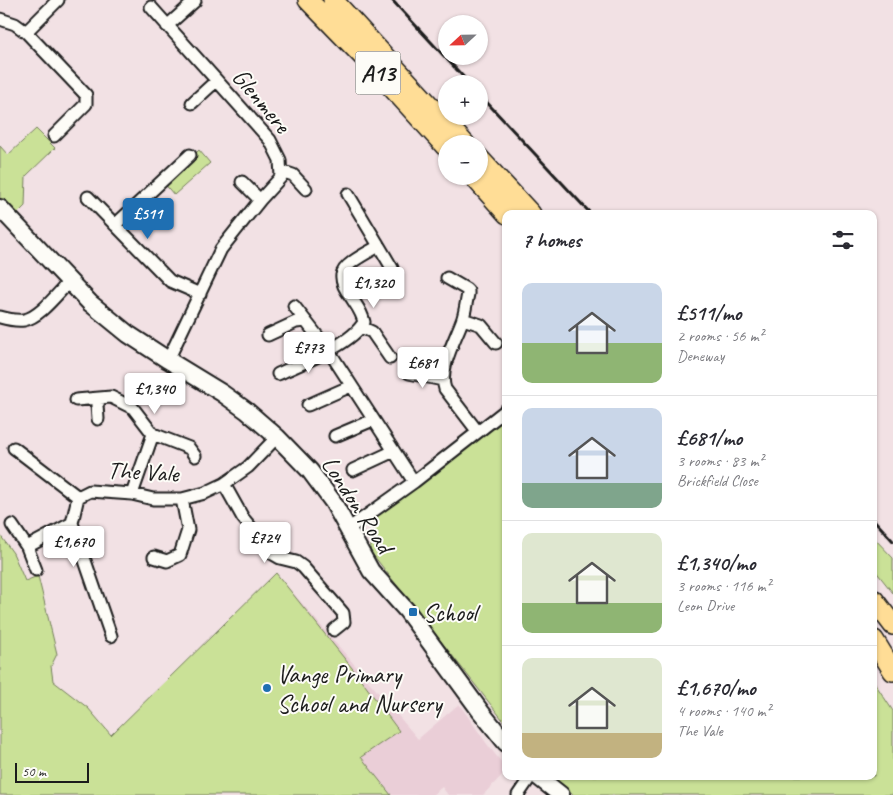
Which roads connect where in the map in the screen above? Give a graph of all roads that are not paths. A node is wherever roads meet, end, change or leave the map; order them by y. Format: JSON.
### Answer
{"nodes":[{"id":1,"x":58,"y":0,"type":"edge"},
{"id":2,"x":308,"y":0,"type":"edge"},
{"id":3,"x":333,"y":0,"type":"edge"},
{"id":4,"x":195,"y":1,"type":"dead end"},
{"id":5,"x":151,"y":7,"type":"dead end"},
{"id":6,"x":0,"y":18,"type":"edge"},
{"id":7,"x":167,"y":26,"type":"junction"},
{"id":8,"x":26,"y":32,"type":"junction"},
{"id":9,"x":216,"y":81,"type":"junction"},
{"id":10,"x":192,"y":103,"type":"dead end"},
{"id":11,"x":457,"y":135,"type":"edge"},
{"id":12,"x":54,"y":136,"type":"dead end"},
{"id":13,"x":438,"y":138,"type":"edge"},
{"id":14,"x":190,"y":155,"type":"dead end"},
{"id":15,"x":488,"y":168,"type":"edge"},
{"id":16,"x":281,"y":171,"type":"junction"},
{"id":17,"x":242,"y":182,"type":"dead end"},
{"id":18,"x":481,"y":185,"type":"edge"},
{"id":19,"x":306,"y":189,"type":"dead end"},
{"id":20,"x":348,"y":194,"type":"dead end"},
{"id":21,"x":88,"y":197,"type":"dead end"},
{"id":22,"x":260,"y":200,"type":"junction"},
{"id":23,"x":0,"y":208,"type":"edge"},
{"id":24,"x":503,"y":210,"type":"edge"},
{"id":25,"x":527,"y":210,"type":"edge"},
{"id":26,"x":115,"y":225,"type":"junction"},
{"id":27,"x":378,"y":246,"type":"junction"},
{"id":28,"x":392,"y":268,"type":"dead end"},
{"id":29,"x":447,"y":278,"type":"dead end"},
{"id":30,"x":69,"y":282,"type":"junction"},
{"id":31,"x":200,"y":294,"type":"junction"},
{"id":32,"x":294,"y":306,"type":"dead end"},
{"id":33,"x":0,"y":317,"type":"edge"},
{"id":34,"x":463,"y":319,"type":"junction"},
{"id":35,"x":306,"y":321,"type":"junction"},
{"id":36,"x":361,"y":327,"type":"junction"},
{"id":37,"x":268,"y":336,"type":"dead end"},
{"id":38,"x":496,"y":343,"type":"dead end"},
{"id":39,"x":329,"y":351,"type":"junction"},
{"id":40,"x":390,"y":358,"type":"dead end"},
{"id":41,"x":168,"y":360,"type":"junction"},
{"id":42,"x":409,"y":373,"type":"dead end"},
{"id":43,"x":278,"y":374,"type":"dead end"},
{"id":44,"x":443,"y":380,"type":"junction"},
{"id":45,"x":351,"y":386,"type":"junction"},
{"id":46,"x":101,"y":398,"type":"junction"},
{"id":47,"x":76,"y":400,"type":"dead end"},
{"id":48,"x":308,"y":405,"type":"dead end"},
{"id":49,"x":502,"y":413,"type":"edge"},
{"id":50,"x":98,"y":419,"type":"dead end"},
{"id":51,"x":374,"y":420,"type":"junction"},
{"id":52,"x":478,"y":432,"type":"junction"},
{"id":53,"x":153,"y":434,"type":"junction"},
{"id":54,"x":335,"y":436,"type":"dead end"},
{"id":55,"x":277,"y":438,"type":"junction"},
{"id":56,"x":14,"y":448,"type":"dead end"},
{"id":57,"x":394,"y":451,"type":"junction"},
{"id":58,"x":195,"y":456,"type":"dead end"},
{"id":59,"x":352,"y":470,"type":"dead end"},
{"id":60,"x":414,"y":482,"type":"junction"},
{"id":61,"x":224,"y":484,"type":"junction"},
{"id":62,"x":132,"y":494,"type":"junction"},
{"id":63,"x":78,"y":497,"type":"junction"},
{"id":64,"x":182,"y":499,"type":"junction"},
{"id":65,"x":72,"y":523,"type":"junction"},
{"id":66,"x":12,"y":525,"type":"dead end"},
{"id":67,"x":348,"y":529,"type":"junction"},
{"id":68,"x":28,"y":547,"type":"junction"},
{"id":69,"x":154,"y":557,"type":"dead end"},
{"id":70,"x":167,"y":561,"type":"junction"},
{"id":71,"x":36,"y":570,"type":"dead end"},
{"id":72,"x":169,"y":573,"type":"dead end"},
{"id":73,"x":877,"y":604,"type":"edge"},
{"id":74,"x":893,"y":625,"type":"edge"},
{"id":75,"x":334,"y":630,"type":"dead end"},
{"id":76,"x":111,"y":636,"type":"dead end"},
{"id":77,"x":877,"y":637,"type":"edge"},
{"id":78,"x":877,"y":645,"type":"edge"},
{"id":79,"x":893,"y":659,"type":"edge"},
{"id":80,"x":893,"y":671,"type":"edge"},
{"id":81,"x":502,"y":739,"type":"edge"},
{"id":82,"x":528,"y":780,"type":"edge"},
{"id":83,"x":543,"y":780,"type":"edge"},
{"id":84,"x":518,"y":795,"type":"edge"},
{"id":85,"x":561,"y":795,"type":"edge"}],
"edges":[{"from":1,"to":8,"type":"street"},
{"from":2,"to":13,"type":"highway","number":"A13"},
{"from":3,"to":11,"type":"highway","number":"A13"},
{"from":4,"to":7,"type":"street"},
{"from":5,"to":7,"type":"street","name":"Glenmere"},
{"from":6,"to":8,"type":"street"},
{"from":7,"to":9,"type":"street","name":"Glenmere"},
{"from":8,"to":12,"type":"street"},
{"from":9,"to":10,"type":"street"},
{"from":9,"to":16,"type":"street","name":"Glenmere"},
{"from":14,"to":26,"type":"street"},
{"from":15,"to":25,"type":"highway"},
{"from":16,"to":19,"type":"street"},
{"from":16,"to":22,"type":"street","name":"Glenmere"},
{"from":17,"to":22,"type":"street"},
{"from":18,"to":24,"type":"highway"},
{"from":20,"to":27,"type":"street"},
{"from":21,"to":26,"type":"street"},
{"from":22,"to":31,"type":"street","name":"Glenmere"},
{"from":23,"to":30,"type":"main road","name":"London Road"},
{"from":26,"to":31,"type":"street"},
{"from":27,"to":28,"type":"street"},
{"from":27,"to":36,"type":"street"},
{"from":29,"to":34,"type":"street"},
{"from":30,"to":33,"type":"street"},
{"from":30,"to":41,"type":"main road","name":"London Road"},
{"from":31,"to":41,"type":"street","name":"Glenmere"},
{"from":32,"to":35,"type":"street"},
{"from":34,"to":38,"type":"street"},
{"from":34,"to":44,"type":"street"},
{"from":35,"to":37,"type":"street"},
{"from":35,"to":39,"type":"street"},
{"from":36,"to":39,"type":"street"},
{"from":36,"to":40,"type":"street"},
{"from":39,"to":43,"type":"street"},
{"from":39,"to":45,"type":"street"},
{"from":41,"to":55,"type":"main road","name":"London Road"},
{"from":42,"to":44,"type":"street"},
{"from":44,"to":52,"type":"street"},
{"from":45,"to":48,"type":"street"},
{"from":45,"to":51,"type":"street"},
{"from":46,"to":47,"type":"street"},
{"from":46,"to":50,"type":"street"},
{"from":46,"to":53,"type":"street"},
{"from":49,"to":52,"type":"street"},
{"from":51,"to":54,"type":"street"},
{"from":51,"to":57,"type":"street"},
{"from":52,"to":60,"type":"street"},
{"from":53,"to":58,"type":"street"},
{"from":53,"to":62,"type":"street"},
{"from":55,"to":61,"type":"street","name":"The Vale"},
{"from":55,"to":67,"type":"main road","name":"London Road"},
{"from":56,"to":63,"type":"street","name":"The Vale"},
{"from":57,"to":59,"type":"street"},
{"from":57,"to":60,"type":"street"},
{"from":60,"to":67,"type":"street"},
{"from":61,"to":64,"type":"street","name":"The Vale"},
{"from":61,"to":75,"type":"street"},
{"from":62,"to":63,"type":"street","name":"The Vale"},
{"from":62,"to":64,"type":"street","name":"The Vale"},
{"from":63,"to":65,"type":"street","name":"The Vale"},
{"from":64,"to":70,"type":"street"},
{"from":65,"to":68,"type":"street"},
{"from":65,"to":76,"type":"street"},
{"from":66,"to":68,"type":"street"},
{"from":67,"to":81,"type":"main road","name":"London Road"},
{"from":68,"to":71,"type":"street"},
{"from":69,"to":70,"type":"street"},
{"from":70,"to":72,"type":"street"},
{"from":73,"to":74,"type":"highway"},
{"from":77,"to":79,"type":"highway"},
{"from":78,"to":80,"type":"highway"},
{"from":82,"to":84,"type":"street"},
{"from":83,"to":85,"type":"main road"}]}
